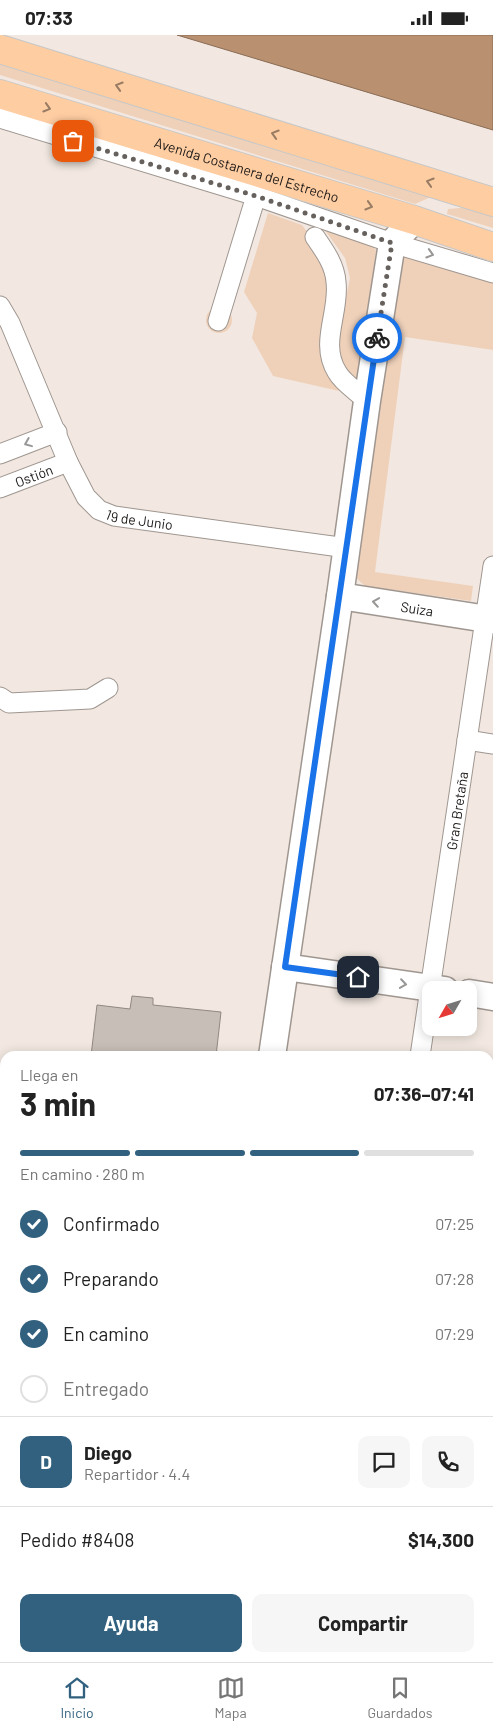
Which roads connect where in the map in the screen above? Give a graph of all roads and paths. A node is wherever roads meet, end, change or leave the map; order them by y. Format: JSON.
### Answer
{"nodes":[{"id":1,"x":0,"y":49,"type":"edge"},
{"id":2,"x":0,"y":94,"type":"edge"},
{"id":3,"x":0,"y":118,"type":"edge"},
{"id":4,"x":256,"y":196,"type":"junction"},
{"id":5,"x":492,"y":201,"type":"edge"},
{"id":6,"x":414,"y":220,"type":"junction"},
{"id":7,"x":315,"y":237,"type":"dead end"},
{"id":8,"x":392,"y":243,"type":"junction"},
{"id":9,"x":493,"y":247,"type":"edge"},
{"id":10,"x":493,"y":273,"type":"edge"},
{"id":11,"x":0,"y":306,"type":"edge"},
{"id":12,"x":218,"y":321,"type":"dead end"},
{"id":13,"x":367,"y":401,"type":"junction"},
{"id":14,"x":57,"y":432,"type":"junction"},
{"id":15,"x":0,"y":455,"type":"edge"},
{"id":16,"x":68,"y":461,"type":"junction"},
{"id":17,"x":0,"y":488,"type":"edge"},
{"id":18,"x":347,"y":548,"type":"junction"},
{"id":19,"x":493,"y":566,"type":"edge"},
{"id":20,"x":340,"y":596,"type":"junction"},
{"id":21,"x":489,"y":620,"type":"edge"},
{"id":22,"x":108,"y":688,"type":"dead end"},
{"id":23,"x":0,"y":697,"type":"edge"},
{"id":24,"x":467,"y":740,"type":"junction"},
{"id":25,"x":493,"y":744,"type":"edge"},
{"id":26,"x":285,"y":967,"type":"junction"},
{"id":27,"x":439,"y":981,"type":"edge"},
{"id":28,"x":422,"y":987,"type":"edge"},
{"id":29,"x":478,"y":994,"type":"edge"},
{"id":30,"x":493,"y":997,"type":"edge"},
{"id":31,"x":425,"y":1036,"type":"edge"},
{"id":32,"x":273,"y":1051,"type":"edge"},
{"id":33,"x":421,"y":1051,"type":"edge"}],
"edges":[{"from":5,"to":1,"type":"main road","one_way":true},
{"from":2,"to":6,"type":"main road","name":"Avenida Costanera del Estrecho","one_way":true},
{"from":3,"to":4,"type":"street"},
{"from":4,"to":8,"type":"street"},
{"from":4,"to":12,"type":"street"},
{"from":5,"to":6,"type":"main road"},
{"from":6,"to":8,"type":"main road"},
{"from":6,"to":9,"type":"main road","name":"Avenida Costanera del Estrecho"},
{"from":7,"to":13,"type":"street"},
{"from":8,"to":10,"type":"street","one_way":true},
{"from":8,"to":13,"type":"main road"},
{"from":11,"to":14,"type":"street","name":"19 de Junio"},
{"from":13,"to":18,"type":"main road"},
{"from":14,"to":15,"type":"street","one_way":true},
{"from":14,"to":16,"type":"street","name":"19 de Junio"},
{"from":16,"to":17,"type":"street","name":"Ostión"},
{"from":16,"to":18,"type":"street","name":"19 de Junio"},
{"from":18,"to":20,"type":"main road"},
{"from":19,"to":21,"type":"street","name":"Gran Bretaña"},
{"from":21,"to":20,"type":"main road","name":"Suiza","one_way":true},
{"from":20,"to":26,"type":"main road"},
{"from":21,"to":24,"type":"street","name":"Gran Bretaña"},
{"from":22,"to":23,"type":"street"},
{"from":24,"to":25,"type":"street"},
{"from":24,"to":27,"type":"street","name":"Gran Bretaña"},
{"from":26,"to":28,"type":"main road","one_way":true},
{"from":26,"to":32,"type":"main road"},
{"from":29,"to":30,"type":"main road"},
{"from":31,"to":33,"type":"street","name":"Gran Bretaña"}]}
